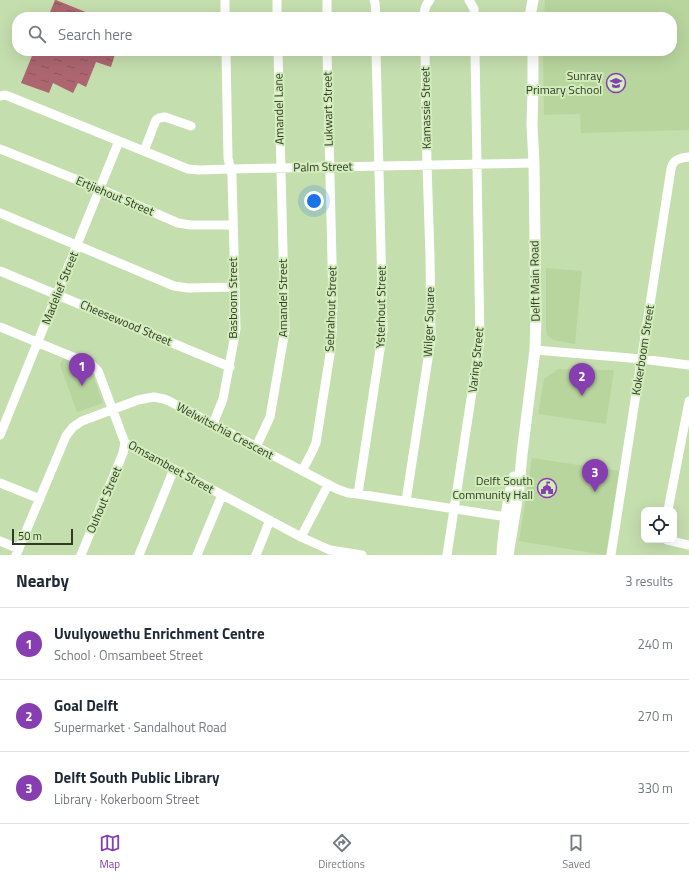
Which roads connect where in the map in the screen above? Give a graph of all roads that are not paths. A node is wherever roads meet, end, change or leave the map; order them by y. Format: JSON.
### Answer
{"nodes":[{"id":1,"x":225,"y":0,"type":"edge"},
{"id":2,"x":277,"y":0,"type":"edge"},
{"id":3,"x":327,"y":0,"type":"edge"},
{"id":4,"x":374,"y":0,"type":"edge"},
{"id":5,"x":430,"y":0,"type":"edge"},
{"id":6,"x":469,"y":0,"type":"edge"},
{"id":7,"x":225,"y":12,"type":"edge"},
{"id":8,"x":277,"y":12,"type":"edge"},
{"id":9,"x":327,"y":12,"type":"edge"},
{"id":10,"x":376,"y":12,"type":"edge"},
{"id":11,"x":424,"y":12,"type":"edge"},
{"id":12,"x":474,"y":12,"type":"edge"},
{"id":13,"x":226,"y":56,"type":"edge"},
{"id":14,"x":278,"y":56,"type":"edge"},
{"id":15,"x":327,"y":56,"type":"edge"},
{"id":16,"x":376,"y":56,"type":"edge"},
{"id":17,"x":425,"y":56,"type":"edge"},
{"id":18,"x":475,"y":56,"type":"edge"},
{"id":19,"x":527,"y":56,"type":"edge"},
{"id":20,"x":533,"y":56,"type":"edge"},
{"id":21,"x":0,"y":96,"type":"edge"},
{"id":22,"x":532,"y":108,"type":"junction"},
{"id":23,"x":191,"y":126,"type":"dead end"},
{"id":24,"x":119,"y":141,"type":"junction"},
{"id":25,"x":0,"y":149,"type":"edge"},
{"id":26,"x":144,"y":151,"type":"junction"},
{"id":27,"x":689,"y":157,"type":"edge"},
{"id":28,"x":534,"y":163,"type":"junction"},
{"id":29,"x":477,"y":164,"type":"junction"},
{"id":30,"x":427,"y":165,"type":"junction"},
{"id":31,"x":379,"y":166,"type":"junction"},
{"id":32,"x":330,"y":167,"type":"junction"},
{"id":33,"x":280,"y":168,"type":"junction"},
{"id":34,"x":230,"y":169,"type":"junction"},
{"id":35,"x":100,"y":189,"type":"junction"},
{"id":36,"x":0,"y":213,"type":"edge"},
{"id":37,"x":233,"y":225,"type":"junction"},
{"id":38,"x":77,"y":245,"type":"junction"},
{"id":39,"x":0,"y":271,"type":"edge"},
{"id":40,"x":235,"y":287,"type":"junction"},
{"id":41,"x":57,"y":295,"type":"junction"},
{"id":42,"x":0,"y":327,"type":"edge"},
{"id":43,"x":38,"y":342,"type":"junction"},
{"id":44,"x":535,"y":350,"type":"junction"},
{"id":45,"x":642,"y":359,"type":"junction"},
{"id":46,"x":689,"y":365,"type":"edge"},
{"id":47,"x":230,"y":367,"type":"junction"},
{"id":48,"x":689,"y":401,"type":"edge"},
{"id":49,"x":112,"y":410,"type":"junction"},
{"id":50,"x":213,"y":424,"type":"junction"},
{"id":51,"x":686,"y":431,"type":"edge"},
{"id":52,"x":0,"y":435,"type":"edge"},
{"id":53,"x":125,"y":444,"type":"junction"},
{"id":54,"x":256,"y":447,"type":"junction"},
{"id":55,"x":174,"y":469,"type":"junction"},
{"id":56,"x":302,"y":471,"type":"junction"},
{"id":57,"x":0,"y":483,"type":"edge"},
{"id":58,"x":328,"y":485,"type":"junction"},
{"id":59,"x":358,"y":494,"type":"junction"},
{"id":60,"x":222,"y":495,"type":"junction"},
{"id":61,"x":40,"y":499,"type":"junction"},
{"id":62,"x":406,"y":501,"type":"junction"},
{"id":63,"x":669,"y":507,"type":"edge"},
{"id":64,"x":454,"y":508,"type":"junction"},
{"id":65,"x":510,"y":517,"type":"junction"},
{"id":66,"x":270,"y":520,"type":"junction"},
{"id":67,"x":301,"y":537,"type":"junction"},
{"id":68,"x":0,"y":541,"type":"edge"},
{"id":69,"x":677,"y":542,"type":"edge"},
{"id":70,"x":689,"y":545,"type":"edge"},
{"id":71,"x":18,"y":552,"type":"edge"},
{"id":72,"x":81,"y":555,"type":"edge"},
{"id":73,"x":139,"y":555,"type":"edge"},
{"id":74,"x":197,"y":555,"type":"edge"},
{"id":75,"x":256,"y":555,"type":"edge"},
{"id":76,"x":362,"y":555,"type":"edge"},
{"id":77,"x":447,"y":555,"type":"edge"},
{"id":78,"x":502,"y":555,"type":"edge"},
{"id":79,"x":508,"y":555,"type":"edge"},
{"id":80,"x":612,"y":555,"type":"edge"}],
"edges":[{"from":1,"to":7,"type":"street"},
{"from":2,"to":8,"type":"street"},
{"from":3,"to":9,"type":"street"},
{"from":4,"to":10,"type":"street"},
{"from":5,"to":11,"type":"street"},
{"from":6,"to":12,"type":"street"},
{"from":13,"to":34,"type":"street"},
{"from":14,"to":33,"type":"street","name":"Amandel Lane"},
{"from":15,"to":32,"type":"street","name":"Lukwart Street"},
{"from":16,"to":31,"type":"street"},
{"from":17,"to":30,"type":"street","name":"Kamassie Street"},
{"from":18,"to":29,"type":"street"},
{"from":19,"to":22,"type":"street","name":"Delft Main Road"},
{"from":20,"to":22,"type":"street","name":"Delft Main Road"},
{"from":21,"to":24,"type":"street"},
{"from":22,"to":28,"type":"street","name":"Delft Main Road"},
{"from":23,"to":26,"type":"street"},
{"from":24,"to":26,"type":"street"},
{"from":24,"to":35,"type":"street","name":"Madelief Street"},
{"from":25,"to":35,"type":"street","name":"Ertjiehout Street"},
{"from":26,"to":34,"type":"street"},
{"from":27,"to":45,"type":"street","name":"Kokerboom Street"},
{"from":28,"to":29,"type":"street","name":"Palm Street"},
{"from":28,"to":44,"type":"street","name":"Delft Main Road"},
{"from":29,"to":30,"type":"street","name":"Palm Street"},
{"from":29,"to":64,"type":"street","name":"Varing Street"},
{"from":30,"to":31,"type":"street","name":"Palm Street"},
{"from":30,"to":62,"type":"street","name":"Wilger Square"},
{"from":31,"to":32,"type":"street","name":"Palm Street"},
{"from":31,"to":59,"type":"street","name":"Ysterhout Street"},
{"from":32,"to":33,"type":"street","name":"Palm Street"},
{"from":32,"to":56,"type":"street","name":"Sebrahout Street"},
{"from":33,"to":34,"type":"street","name":"Palm Street"},
{"from":33,"to":54,"type":"street","name":"Amandel Street"},
{"from":34,"to":37,"type":"street","name":"Basboom Street"},
{"from":35,"to":37,"type":"street","name":"Ertjiehout Street"},
{"from":35,"to":38,"type":"street","name":"Madelief Street"},
{"from":36,"to":38,"type":"street"},
{"from":37,"to":40,"type":"street","name":"Basboom Street"},
{"from":38,"to":40,"type":"street"},
{"from":38,"to":41,"type":"street","name":"Madelief Street"},
{"from":39,"to":41,"type":"street","name":"Cheesewood Street"},
{"from":40,"to":47,"type":"street","name":"Basboom Street"},
{"from":41,"to":43,"type":"street","name":"Madelief Street"},
{"from":41,"to":47,"type":"street","name":"Cheesewood Street"},
{"from":42,"to":43,"type":"street","name":"Omsambeet Street"},
{"from":43,"to":49,"type":"street","name":"Omsambeet Street"},
{"from":43,"to":52,"type":"street","name":"Madelief Street"},
{"from":44,"to":45,"type":"street"},
{"from":44,"to":65,"type":"street","name":"Delft Main Road"},
{"from":45,"to":46,"type":"street"},
{"from":45,"to":80,"type":"street","name":"Kokerboom Street"},
{"from":47,"to":50,"type":"street","name":"Basboom Street"},
{"from":48,"to":51,"type":"street"},
{"from":49,"to":50,"type":"street","name":"Welwitschia Crescent"},
{"from":49,"to":53,"type":"street","name":"Omsambeet Street"},
{"from":49,"to":61,"type":"street","name":"Welwitschia Crescent"},
{"from":50,"to":54,"type":"street","name":"Welwitschia Crescent"},
{"from":51,"to":63,"type":"street"},
{"from":53,"to":55,"type":"street","name":"Omsambeet Street"},
{"from":53,"to":72,"type":"street","name":"Ouhout Street"},
{"from":54,"to":56,"type":"street","name":"Welwitschia Crescent"},
{"from":55,"to":60,"type":"street","name":"Omsambeet Street"},
{"from":55,"to":73,"type":"street"},
{"from":56,"to":58,"type":"street","name":"Welwitschia Crescent"},
{"from":57,"to":61,"type":"street"},
{"from":58,"to":59,"type":"street","name":"Welwitschia Crescent"},
{"from":58,"to":67,"type":"street"},
{"from":59,"to":62,"type":"street","name":"Welwitschia Crescent"},
{"from":60,"to":66,"type":"street","name":"Omsambeet Street"},
{"from":60,"to":74,"type":"street"},
{"from":61,"to":71,"type":"street","name":"Welwitschia Crescent"},
{"from":62,"to":64,"type":"street","name":"Welwitschia Crescent"},
{"from":64,"to":65,"type":"street","name":"Welwitschia Crescent"},
{"from":64,"to":77,"type":"street","name":"Varing Street"},
{"from":65,"to":78,"type":"street","name":"Delft Main Road"},
{"from":65,"to":79,"type":"street","name":"Delft Main Road"},
{"from":66,"to":67,"type":"street","name":"Omsambeet Street"},
{"from":66,"to":75,"type":"street"},
{"from":67,"to":76,"type":"street","name":"Omsambeet Street"},
{"from":68,"to":71,"type":"street"},
{"from":69,"to":70,"type":"street"}]}
